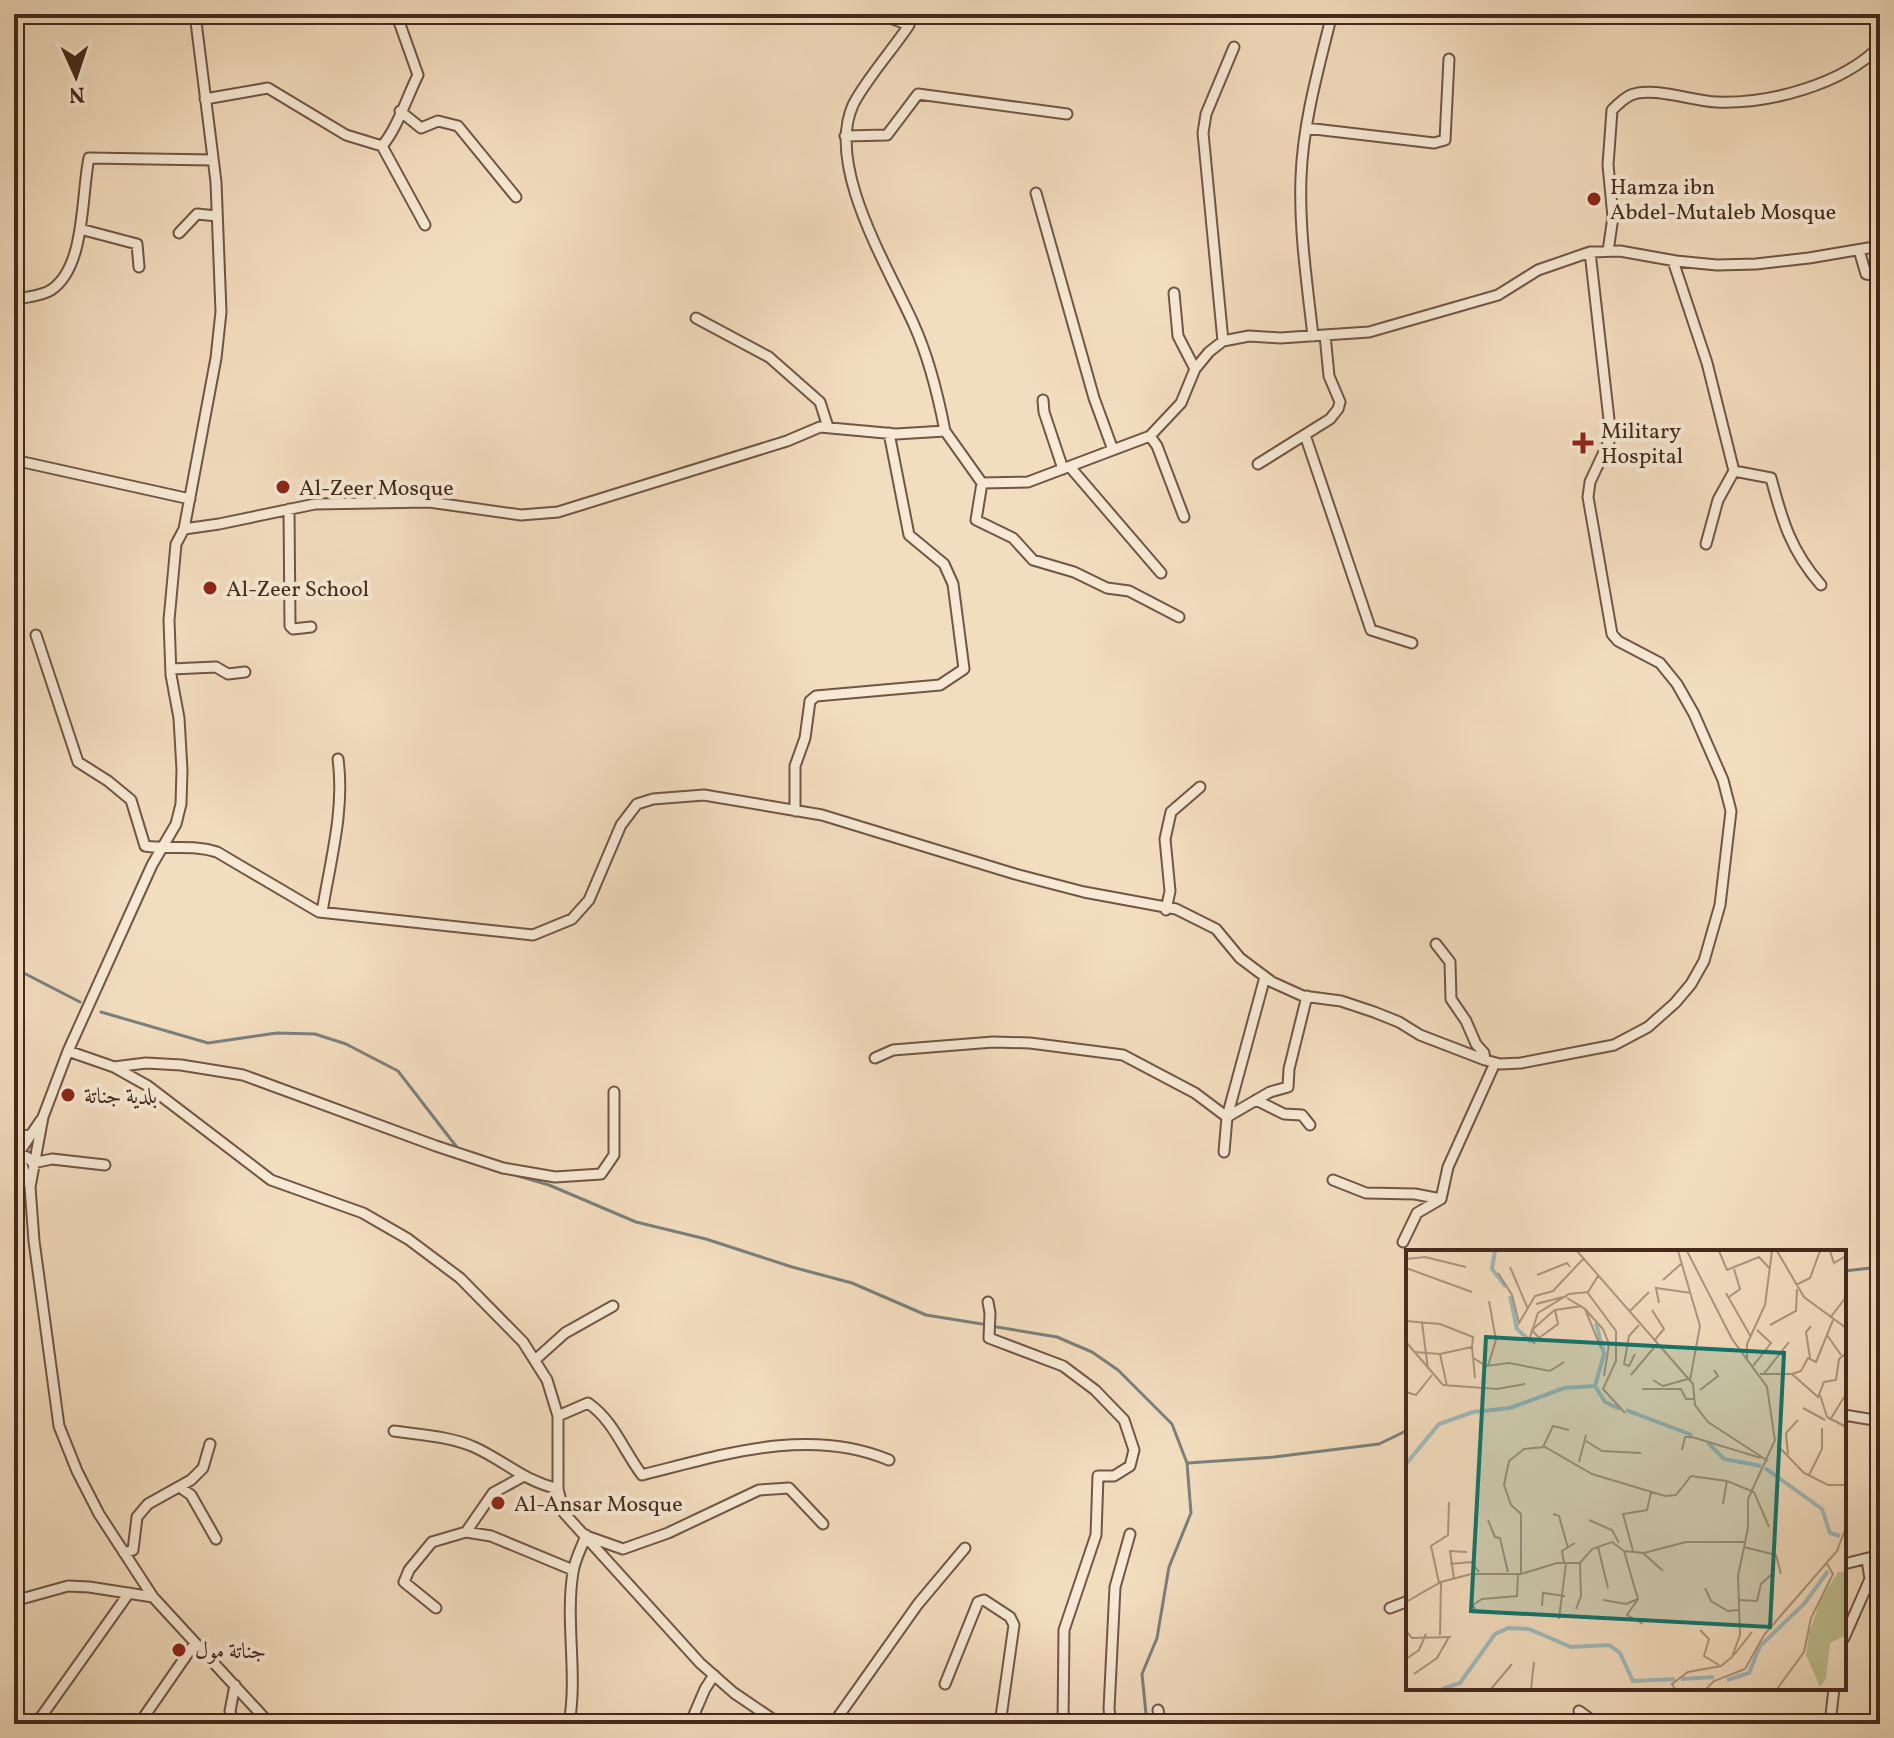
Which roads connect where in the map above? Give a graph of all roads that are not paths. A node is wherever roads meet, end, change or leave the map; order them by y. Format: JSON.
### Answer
{"nodes":[{"id":1,"x":195,"y":14,"type":"edge"},
{"id":2,"x":879,"y":14,"type":"edge"},
{"id":3,"x":1332,"y":14,"type":"edge"},
{"id":4,"x":397,"y":16,"type":"dead end"},
{"id":5,"x":1880,"y":46,"type":"edge"},
{"id":6,"x":1234,"y":47,"type":"dead end"},
{"id":7,"x":1449,"y":59,"type":"dead end"},
{"id":8,"x":205,"y":99,"type":"junction"},
{"id":9,"x":400,"y":111,"type":"junction"},
{"id":10,"x":1067,"y":114,"type":"dead end"},
{"id":11,"x":1306,"y":128,"type":"junction"},
{"id":12,"x":845,"y":136,"type":"junction"},
{"id":13,"x":382,"y":146,"type":"junction"},
{"id":14,"x":213,"y":160,"type":"junction"},
{"id":15,"x":1036,"y":193,"type":"dead end"},
{"id":16,"x":516,"y":197,"type":"dead end"},
{"id":17,"x":217,"y":216,"type":"junction"},
{"id":18,"x":425,"y":225,"type":"dead end"},
{"id":19,"x":80,"y":229,"type":"junction"},
{"id":20,"x":179,"y":233,"type":"dead end"},
{"id":21,"x":1880,"y":246,"type":"edge"},
{"id":22,"x":1859,"y":250,"type":"junction"},
{"id":23,"x":1608,"y":251,"type":"junction"},
{"id":24,"x":1590,"y":252,"type":"junction"},
{"id":25,"x":1673,"y":261,"type":"junction"},
{"id":26,"x":139,"y":267,"type":"dead end"},
{"id":27,"x":1880,"y":276,"type":"edge"},
{"id":28,"x":1174,"y":293,"type":"dead end"},
{"id":29,"x":14,"y":300,"type":"edge"},
{"id":30,"x":696,"y":318,"type":"dead end"},
{"id":31,"x":1325,"y":335,"type":"junction"},
{"id":32,"x":1313,"y":336,"type":"junction"},
{"id":33,"x":1223,"y":341,"type":"junction"},
{"id":34,"x":1195,"y":369,"type":"junction"},
{"id":35,"x":1043,"y":400,"type":"dead end"},
{"id":36,"x":828,"y":427,"type":"junction"},
{"id":37,"x":945,"y":431,"type":"junction"},
{"id":38,"x":889,"y":433,"type":"junction"},
{"id":39,"x":1305,"y":435,"type":"junction"},
{"id":40,"x":1150,"y":436,"type":"junction"},
{"id":41,"x":1113,"y":450,"type":"junction"},
{"id":42,"x":14,"y":460,"type":"edge"},
{"id":43,"x":1258,"y":464,"type":"dead end"},
{"id":44,"x":1066,"y":468,"type":"junction"},
{"id":45,"x":1734,"y":471,"type":"junction"},
{"id":46,"x":982,"y":483,"type":"junction"},
{"id":47,"x":190,"y":499,"type":"junction"},
{"id":48,"x":289,"y":509,"type":"junction"},
{"id":49,"x":1184,"y":517,"type":"dead end"},
{"id":50,"x":184,"y":529,"type":"junction"},
{"id":51,"x":1706,"y":544,"type":"dead end"},
{"id":52,"x":1161,"y":573,"type":"dead end"},
{"id":53,"x":1821,"y":585,"type":"dead end"},
{"id":54,"x":1179,"y":617,"type":"dead end"},
{"id":55,"x":311,"y":627,"type":"dead end"},
{"id":56,"x":36,"y":635,"type":"dead end"},
{"id":57,"x":1412,"y":643,"type":"dead end"},
{"id":58,"x":171,"y":669,"type":"junction"},
{"id":59,"x":245,"y":672,"type":"dead end"},
{"id":60,"x":338,"y":759,"type":"dead end"},
{"id":61,"x":1200,"y":787,"type":"dead end"},
{"id":62,"x":795,"y":811,"type":"junction"},
{"id":63,"x":160,"y":849,"type":"junction"},
{"id":64,"x":1167,"y":908,"type":"junction"},
{"id":65,"x":322,"y":912,"type":"junction"},
{"id":66,"x":1436,"y":944,"type":"dead end"},
{"id":67,"x":1265,"y":977,"type":"junction"},
{"id":68,"x":1307,"y":996,"type":"junction"},
{"id":69,"x":68,"y":1051,"type":"junction"},
{"id":70,"x":875,"y":1058,"type":"dead end"},
{"id":71,"x":1490,"y":1062,"type":"junction"},
{"id":72,"x":114,"y":1067,"type":"junction"},
{"id":73,"x":614,"y":1092,"type":"dead end"},
{"id":74,"x":1256,"y":1100,"type":"junction"},
{"id":75,"x":43,"y":1117,"type":"junction"},
{"id":76,"x":1227,"y":1117,"type":"junction"},
{"id":77,"x":1310,"y":1125,"type":"dead end"},
{"id":78,"x":30,"y":1135,"type":"junction"},
{"id":79,"x":14,"y":1137,"type":"edge"},
{"id":80,"x":38,"y":1144,"type":"junction"},
{"id":81,"x":16,"y":1151,"type":"edge"},
{"id":82,"x":1224,"y":1152,"type":"dead end"},
{"id":83,"x":33,"y":1163,"type":"junction"},
{"id":84,"x":105,"y":1165,"type":"dead end"},
{"id":85,"x":1333,"y":1180,"type":"dead end"},
{"id":86,"x":30,"y":1187,"type":"junction"},
{"id":87,"x":1441,"y":1199,"type":"junction"},
{"id":88,"x":1403,"y":1242,"type":"dead end"},
{"id":89,"x":988,"y":1302,"type":"dead end"},
{"id":90,"x":613,"y":1306,"type":"dead end"},
{"id":91,"x":535,"y":1360,"type":"junction"},
{"id":92,"x":1846,"y":1415,"type":"edge"},
{"id":93,"x":558,"y":1416,"type":"junction"},
{"id":94,"x":1880,"y":1421,"type":"edge"},
{"id":95,"x":394,"y":1431,"type":"dead end"},
{"id":96,"x":210,"y":1444,"type":"dead end"},
{"id":97,"x":889,"y":1460,"type":"dead end"},
{"id":98,"x":522,"y":1477,"type":"junction"},
{"id":99,"x":181,"y":1488,"type":"junction"},
{"id":100,"x":558,"y":1489,"type":"junction"},
{"id":101,"x":823,"y":1524,"type":"dead end"},
{"id":102,"x":466,"y":1532,"type":"junction"},
{"id":103,"x":1130,"y":1534,"type":"dead end"},
{"id":104,"x":586,"y":1535,"type":"junction"},
{"id":105,"x":216,"y":1539,"type":"dead end"},
{"id":106,"x":965,"y":1548,"type":"dead end"},
{"id":107,"x":124,"y":1553,"type":"junction"},
{"id":108,"x":1880,"y":1555,"type":"edge"},
{"id":109,"x":1867,"y":1559,"type":"junction"},
{"id":110,"x":131,"y":1564,"type":"junction"},
{"id":111,"x":1846,"y":1564,"type":"edge"},
{"id":112,"x":573,"y":1570,"type":"junction"},
{"id":113,"x":123,"y":1592,"type":"junction"},
{"id":114,"x":153,"y":1597,"type":"junction"},
{"id":115,"x":14,"y":1601,"type":"edge"},
{"id":116,"x":1406,"y":1602,"type":"edge"},
{"id":117,"x":436,"y":1608,"type":"dead end"},
{"id":118,"x":1390,"y":1608,"type":"dead end"},
{"id":119,"x":1846,"y":1633,"type":"edge"},
{"id":120,"x":195,"y":1643,"type":"junction"},
{"id":121,"x":714,"y":1675,"type":"junction"},
{"id":122,"x":945,"y":1684,"type":"dead end"},
{"id":123,"x":235,"y":1685,"type":"junction"},
{"id":124,"x":1834,"y":1690,"type":"edge"},
{"id":125,"x":1158,"y":1710,"type":"dead end"},
{"id":126,"x":1579,"y":1711,"type":"dead end"},
{"id":127,"x":36,"y":1724,"type":"edge"},
{"id":128,"x":139,"y":1724,"type":"edge"},
{"id":129,"x":234,"y":1724,"type":"edge"},
{"id":130,"x":270,"y":1724,"type":"edge"},
{"id":131,"x":569,"y":1724,"type":"edge"},
{"id":132,"x":690,"y":1724,"type":"edge"},
{"id":133,"x":780,"y":1724,"type":"edge"},
{"id":134,"x":833,"y":1724,"type":"edge"},
{"id":135,"x":1000,"y":1724,"type":"edge"},
{"id":136,"x":1063,"y":1724,"type":"edge"},
{"id":137,"x":1111,"y":1724,"type":"edge"},
{"id":138,"x":1161,"y":1724,"type":"edge"},
{"id":139,"x":1597,"y":1724,"type":"edge"},
{"id":140,"x":1830,"y":1724,"type":"edge"}],
"edges":[{"from":1,"to":8,"type":"street"},
{"from":2,"to":12,"type":"street"},
{"from":3,"to":11,"type":"street"},
{"from":4,"to":9,"type":"street"},
{"from":5,"to":23,"type":"street"},
{"from":6,"to":33,"type":"street"},
{"from":7,"to":11,"type":"street"},
{"from":8,"to":13,"type":"street"},
{"from":8,"to":14,"type":"street"},
{"from":9,"to":13,"type":"street"},
{"from":9,"to":16,"type":"street"},
{"from":10,"to":12,"type":"street"},
{"from":11,"to":32,"type":"street"},
{"from":12,"to":37,"type":"street"},
{"from":13,"to":18,"type":"street"},
{"from":14,"to":17,"type":"street"},
{"from":14,"to":19,"type":"street"},
{"from":15,"to":41,"type":"street"},
{"from":17,"to":20,"type":"street"},
{"from":17,"to":47,"type":"street"},
{"from":19,"to":26,"type":"street"},
{"from":19,"to":29,"type":"street"},
{"from":21,"to":22,"type":"street"},
{"from":22,"to":25,"type":"street"},
{"from":22,"to":27,"type":"street"},
{"from":23,"to":24,"type":"street"},
{"from":23,"to":25,"type":"street"},
{"from":24,"to":31,"type":"street"},
{"from":24,"to":71,"type":"street"},
{"from":25,"to":45,"type":"street"},
{"from":28,"to":34,"type":"street"},
{"from":30,"to":36,"type":"street"},
{"from":31,"to":32,"type":"street"},
{"from":31,"to":39,"type":"street"},
{"from":32,"to":33,"type":"street"},
{"from":33,"to":34,"type":"street"},
{"from":34,"to":40,"type":"street"},
{"from":35,"to":44,"type":"street"},
{"from":36,"to":38,"type":"street"},
{"from":36,"to":48,"type":"street"},
{"from":37,"to":38,"type":"street"},
{"from":37,"to":46,"type":"street"},
{"from":38,"to":62,"type":"street"},
{"from":39,"to":43,"type":"street"},
{"from":39,"to":57,"type":"street"},
{"from":40,"to":41,"type":"street"},
{"from":40,"to":49,"type":"street"},
{"from":41,"to":44,"type":"street"},
{"from":42,"to":47,"type":"street"},
{"from":44,"to":46,"type":"street"},
{"from":44,"to":52,"type":"street"},
{"from":45,"to":51,"type":"street"},
{"from":45,"to":53,"type":"street"},
{"from":46,"to":54,"type":"street"},
{"from":47,"to":50,"type":"street"},
{"from":48,"to":50,"type":"street"},
{"from":48,"to":55,"type":"street"},
{"from":50,"to":58,"type":"street"},
{"from":56,"to":63,"type":"street"},
{"from":58,"to":59,"type":"street"},
{"from":58,"to":63,"type":"street"},
{"from":60,"to":65,"type":"street"},
{"from":61,"to":64,"type":"street"},
{"from":62,"to":64,"type":"street"},
{"from":62,"to":65,"type":"street"},
{"from":63,"to":65,"type":"street"},
{"from":63,"to":69,"type":"street"},
{"from":64,"to":67,"type":"street"},
{"from":66,"to":71,"type":"street"},
{"from":67,"to":68,"type":"street"},
{"from":67,"to":76,"type":"street"},
{"from":68,"to":71,"type":"street"},
{"from":68,"to":74,"type":"street"},
{"from":69,"to":72,"type":"street"},
{"from":69,"to":75,"type":"street"},
{"from":70,"to":76,"type":"street"},
{"from":71,"to":87,"type":"street"},
{"from":72,"to":73,"type":"street"},
{"from":72,"to":91,"type":"street"},
{"from":74,"to":76,"type":"street"},
{"from":74,"to":77,"type":"street"},
{"from":75,"to":78,"type":"street"},
{"from":75,"to":80,"type":"street"},
{"from":76,"to":82,"type":"street"},
{"from":78,"to":79,"type":"street"},
{"from":78,"to":81,"type":"street"},
{"from":80,"to":81,"type":"street"},
{"from":80,"to":83,"type":"street"},
{"from":81,"to":83,"type":"street"},
{"from":81,"to":86,"type":"street"},
{"from":83,"to":84,"type":"street"},
{"from":83,"to":86,"type":"street"},
{"from":85,"to":87,"type":"street"},
{"from":86,"to":107,"type":"street"},
{"from":87,"to":88,"type":"street"},
{"from":89,"to":136,"type":"street"},
{"from":90,"to":91,"type":"street"},
{"from":91,"to":93,"type":"street"},
{"from":92,"to":94,"type":"street"},
{"from":93,"to":97,"type":"street"},
{"from":93,"to":100,"type":"street"},
{"from":95,"to":98,"type":"street"},
{"from":96,"to":99,"type":"street"},
{"from":98,"to":100,"type":"street"},
{"from":98,"to":102,"type":"street"},
{"from":99,"to":105,"type":"street"},
{"from":99,"to":107,"type":"street"},
{"from":100,"to":104,"type":"street"},
{"from":101,"to":104,"type":"street"},
{"from":102,"to":112,"type":"street"},
{"from":102,"to":117,"type":"street"},
{"from":103,"to":137,"type":"street"},
{"from":104,"to":112,"type":"street"},
{"from":104,"to":121,"type":"street"},
{"from":106,"to":134,"type":"street"},
{"from":107,"to":110,"type":"street"},
{"from":108,"to":109,"type":"street"},
{"from":109,"to":111,"type":"street"},
{"from":109,"to":119,"type":"street"},
{"from":110,"to":113,"type":"street"},
{"from":110,"to":114,"type":"street"},
{"from":112,"to":131,"type":"street"},
{"from":113,"to":114,"type":"street"},
{"from":113,"to":115,"type":"street"},
{"from":113,"to":127,"type":"street"},
{"from":114,"to":120,"type":"street"},
{"from":116,"to":118,"type":"street"},
{"from":120,"to":123,"type":"street"},
{"from":120,"to":128,"type":"street"},
{"from":121,"to":132,"type":"street"},
{"from":121,"to":133,"type":"street"},
{"from":122,"to":135,"type":"street"},
{"from":123,"to":129,"type":"street"},
{"from":123,"to":130,"type":"street"},
{"from":124,"to":140,"type":"street"},
{"from":125,"to":138,"type":"street"},
{"from":126,"to":139,"type":"street"}]}
